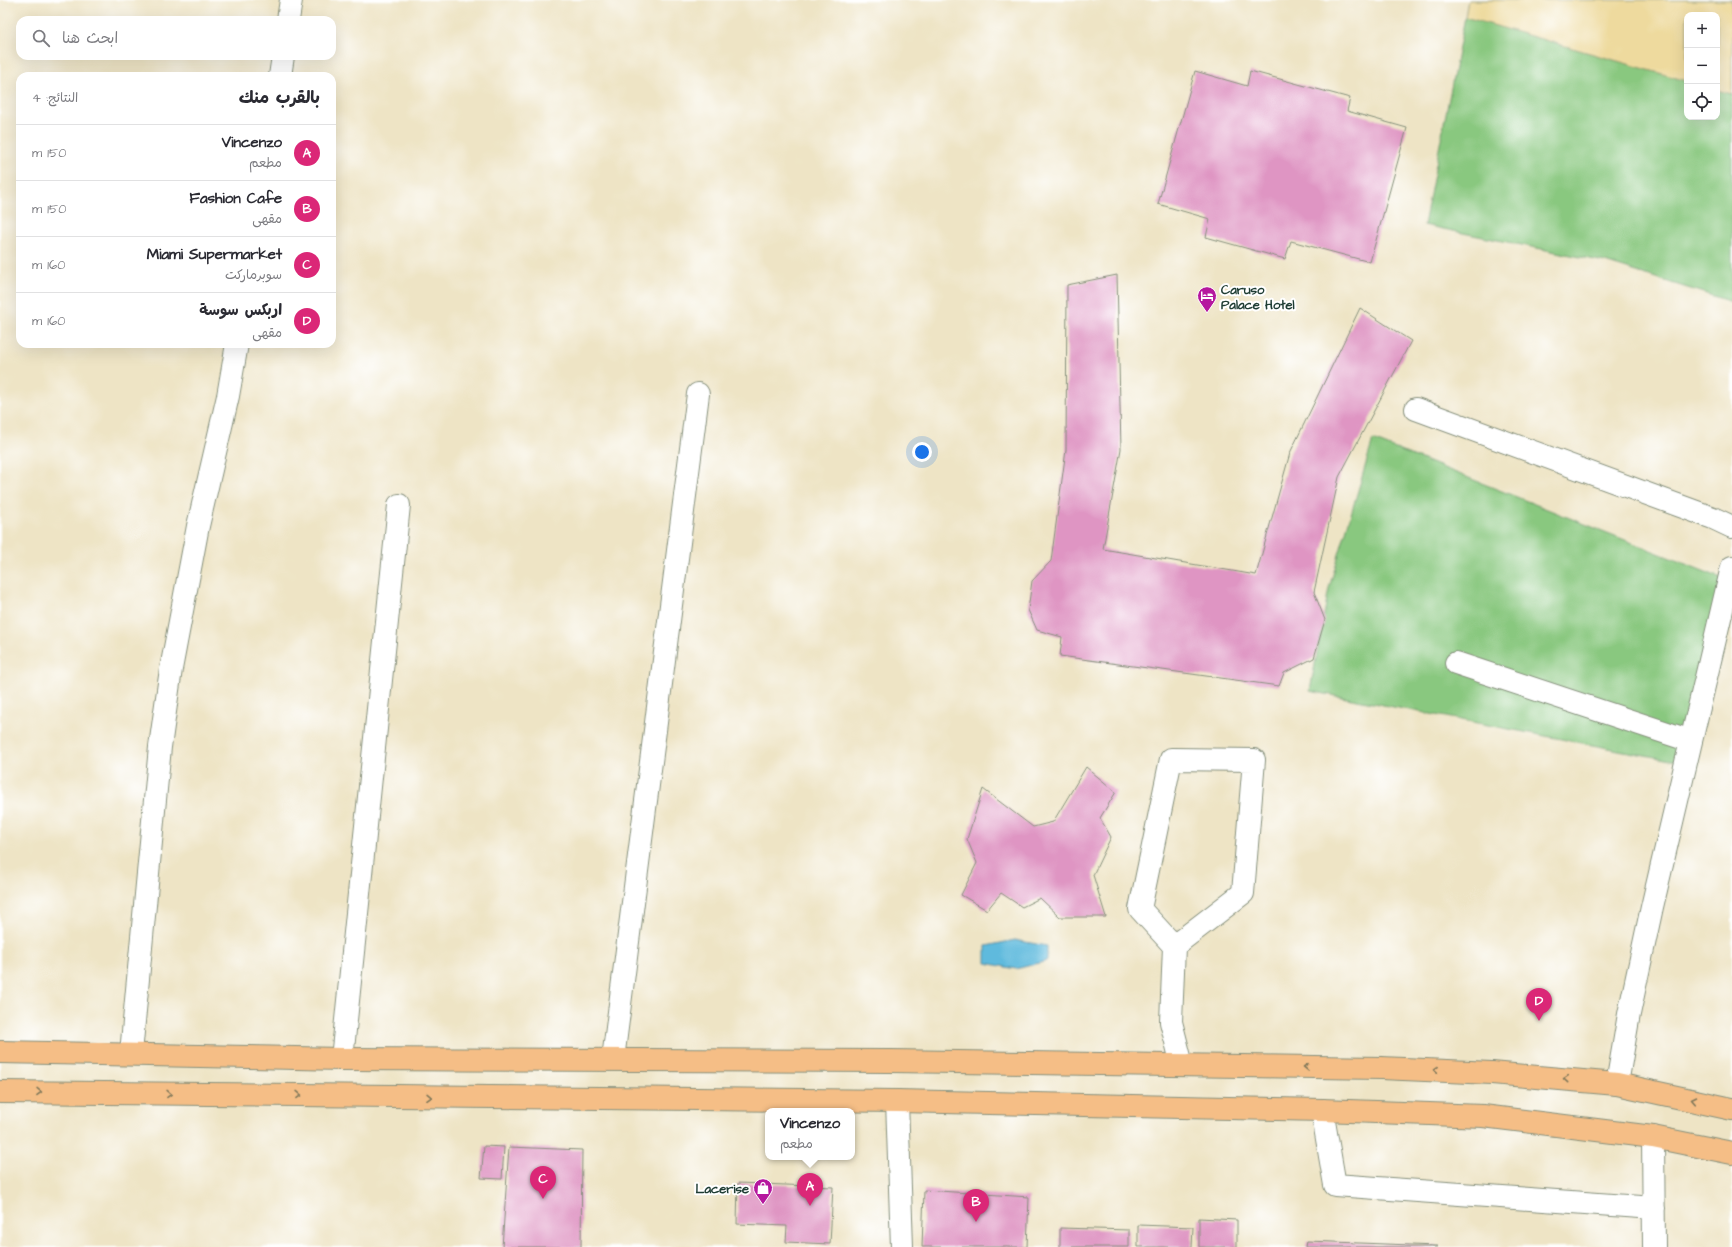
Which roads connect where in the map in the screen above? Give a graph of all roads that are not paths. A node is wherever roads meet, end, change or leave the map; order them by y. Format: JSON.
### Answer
{"nodes":[{"id":1,"x":291,"y":0,"type":"edge"},
{"id":2,"x":289,"y":16,"type":"edge"},
{"id":3,"x":282,"y":60,"type":"edge"},
{"id":4,"x":280,"y":72,"type":"edge"},
{"id":5,"x":236,"y":348,"type":"edge"},
{"id":6,"x":698,"y":394,"type":"dead end"},
{"id":7,"x":1416,"y":409,"type":"dead end"},
{"id":8,"x":399,"y":505,"type":"dead end"},
{"id":9,"x":1732,"y":527,"type":"edge"},
{"id":10,"x":1732,"y":567,"type":"edge"},
{"id":11,"x":1456,"y":663,"type":"dead end"},
{"id":12,"x":1691,"y":741,"type":"junction"},
{"id":13,"x":1174,"y":946,"type":"junction"},
{"id":14,"x":0,"y":1052,"type":"edge"},
{"id":15,"x":131,"y":1053,"type":"junction"},
{"id":16,"x":342,"y":1059,"type":"junction"},
{"id":17,"x":613,"y":1059,"type":"junction"},
{"id":18,"x":1182,"y":1065,"type":"junction"},
{"id":19,"x":1617,"y":1084,"type":"junction"},
{"id":20,"x":0,"y":1092,"type":"edge"},
{"id":21,"x":897,"y":1101,"type":"junction"},
{"id":22,"x":1732,"y":1109,"type":"edge"},
{"id":23,"x":1322,"y":1110,"type":"junction"},
{"id":24,"x":1653,"y":1137,"type":"junction"},
{"id":25,"x":1732,"y":1154,"type":"edge"},
{"id":26,"x":1654,"y":1208,"type":"junction"},
{"id":27,"x":902,"y":1247,"type":"edge"},
{"id":28,"x":1654,"y":1247,"type":"edge"}],
"edges":[{"from":1,"to":2,"type":"street"},
{"from":3,"to":4,"type":"street"},
{"from":5,"to":15,"type":"street"},
{"from":6,"to":17,"type":"street"},
{"from":7,"to":9,"type":"street"},
{"from":8,"to":16,"type":"street"},
{"from":10,"to":12,"type":"street"},
{"from":11,"to":12,"type":"street"},
{"from":12,"to":19,"type":"street"},
{"from":13,"to":13,"type":"street"},
{"from":13,"to":18,"type":"street"},
{"from":14,"to":15,"type":"main road"},
{"from":15,"to":16,"type":"main road"},
{"from":16,"to":17,"type":"main road"},
{"from":17,"to":18,"type":"main road"},
{"from":19,"to":18,"type":"main road","one_way":true},
{"from":22,"to":19,"type":"main road","one_way":true},
{"from":20,"to":21,"type":"main road","one_way":true},
{"from":21,"to":23,"type":"main road"},
{"from":21,"to":27,"type":"street"},
{"from":23,"to":24,"type":"main road"},
{"from":23,"to":26,"type":"street"},
{"from":24,"to":25,"type":"main road"},
{"from":24,"to":26,"type":"street"},
{"from":26,"to":28,"type":"street"}]}
